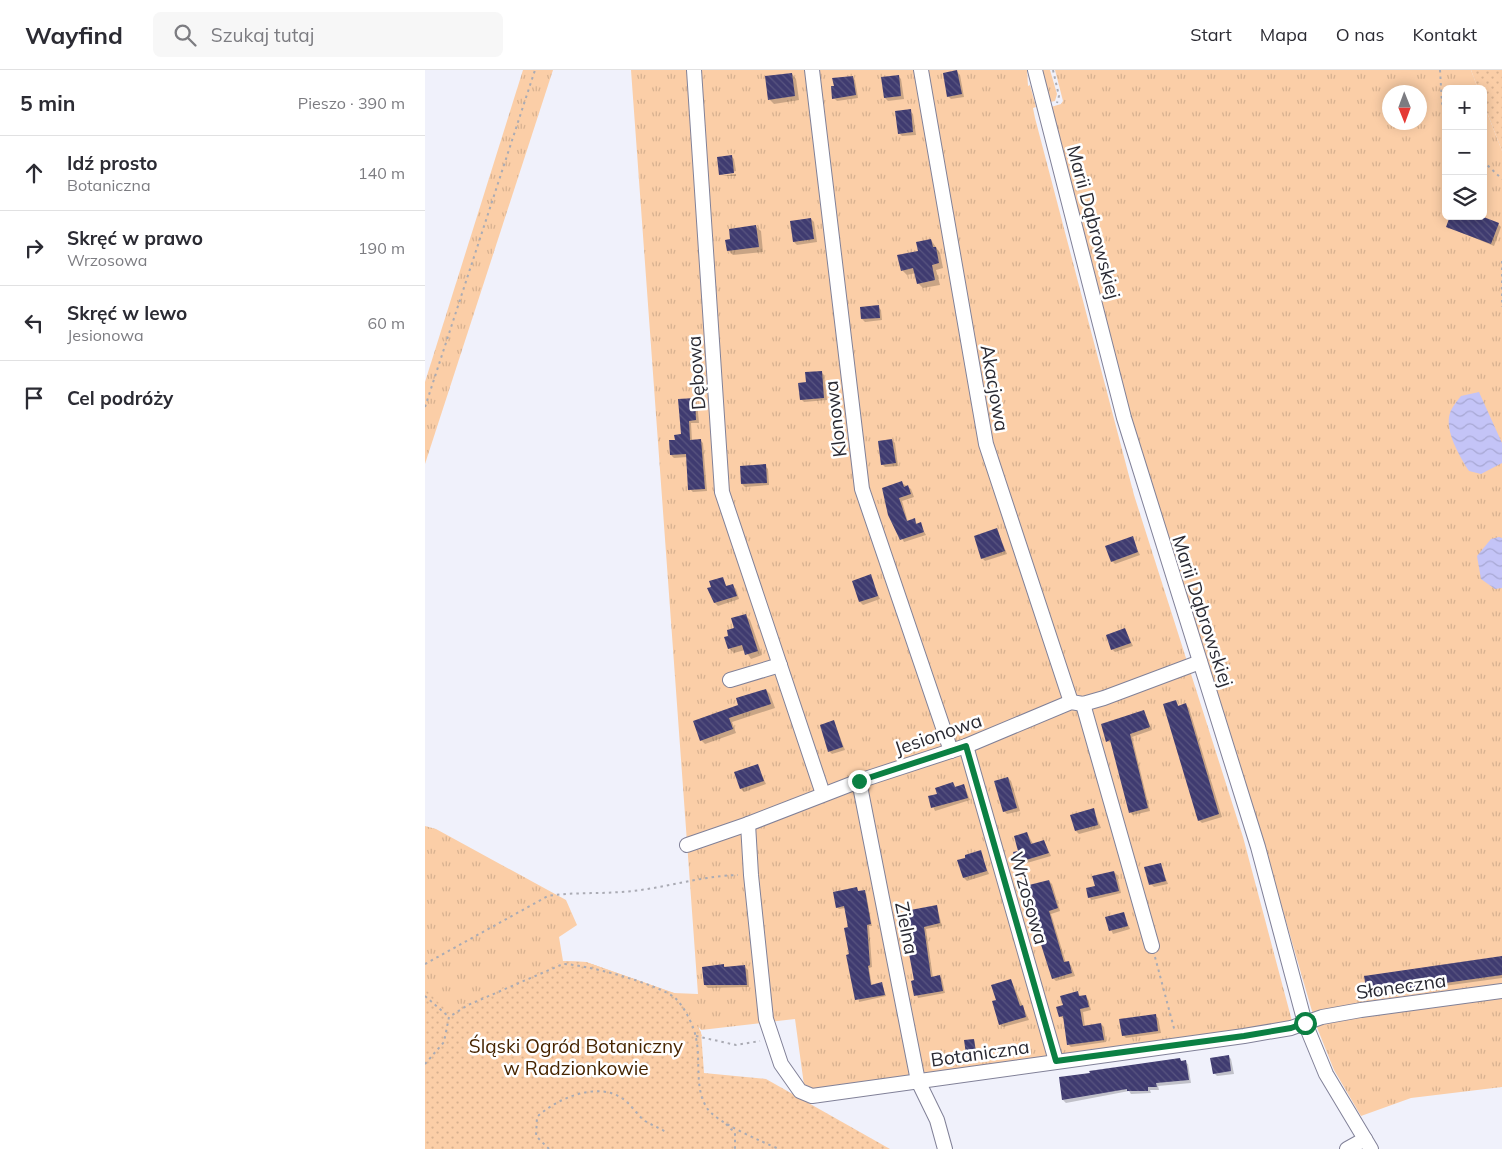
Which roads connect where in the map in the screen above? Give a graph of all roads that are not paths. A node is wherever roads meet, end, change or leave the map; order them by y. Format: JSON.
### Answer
{"nodes":[{"id":1,"x":694,"y":70,"type":"edge"},
{"id":2,"x":811,"y":70,"type":"edge"},
{"id":3,"x":921,"y":70,"type":"edge"},
{"id":4,"x":1035,"y":70,"type":"edge"},
{"id":5,"x":1200,"y":662,"type":"junction"},
{"id":6,"x":780,"y":665,"type":"junction"},
{"id":7,"x":730,"y":680,"type":"dead end"},
{"id":8,"x":1077,"y":703,"type":"junction"},
{"id":9,"x":966,"y":746,"type":"junction"},
{"id":10,"x":951,"y":751,"type":"junction"},
{"id":11,"x":859,"y":781,"type":"junction"},
{"id":12,"x":823,"y":794,"type":"junction"},
{"id":13,"x":748,"y":824,"type":"junction"},
{"id":14,"x":687,"y":845,"type":"dead end"},
{"id":15,"x":1152,"y":946,"type":"road end"},
{"id":16,"x":1502,"y":992,"type":"edge"},
{"id":17,"x":1305,"y":1023,"type":"junction"},
{"id":18,"x":1056,"y":1061,"type":"junction"},
{"id":19,"x":918,"y":1082,"type":"junction"},
{"id":20,"x":1368,"y":1144,"type":"edge"},
{"id":21,"x":945,"y":1149,"type":"edge"},
{"id":22,"x":1347,"y":1149,"type":"edge"}],
"edges":[{"from":1,"to":6,"type":"street","name":"Dębowa"},
{"from":2,"to":10,"type":"street","name":"Klonowa"},
{"from":3,"to":8,"type":"street","name":"Akacjowa"},
{"from":4,"to":5,"type":"street","name":"Marii Dąbrowskiej"},
{"from":5,"to":8,"type":"street","name":"Jesionowa"},
{"from":5,"to":17,"type":"street","name":"Marii Dąbrowskiej"},
{"from":6,"to":7,"type":"street"},
{"from":6,"to":12,"type":"street","name":"Dębowa"},
{"from":8,"to":9,"type":"street","name":"Jesionowa"},
{"from":8,"to":15,"type":"street","name":"Akacjowa"},
{"from":9,"to":10,"type":"street","name":"Jesionowa"},
{"from":9,"to":18,"type":"street","name":"Wrzosowa"},
{"from":10,"to":11,"type":"street","name":"Jesionowa"},
{"from":11,"to":12,"type":"street","name":"Jesionowa"},
{"from":11,"to":19,"type":"street","name":"Zielna"},
{"from":12,"to":13,"type":"street","name":"Jesionowa"},
{"from":13,"to":14,"type":"street","name":"Jesionowa"},
{"from":13,"to":19,"type":"street","name":"Botaniczna"},
{"from":16,"to":17,"type":"street","name":"Słoneczna"},
{"from":17,"to":18,"type":"street","name":"Botaniczna"},
{"from":17,"to":20,"type":"street","name":"Marii Dąbrowskiej"},
{"from":18,"to":19,"type":"street","name":"Botaniczna"},
{"from":19,"to":21,"type":"street","name":"Zielna"},
{"from":20,"to":22,"type":"street"}]}
